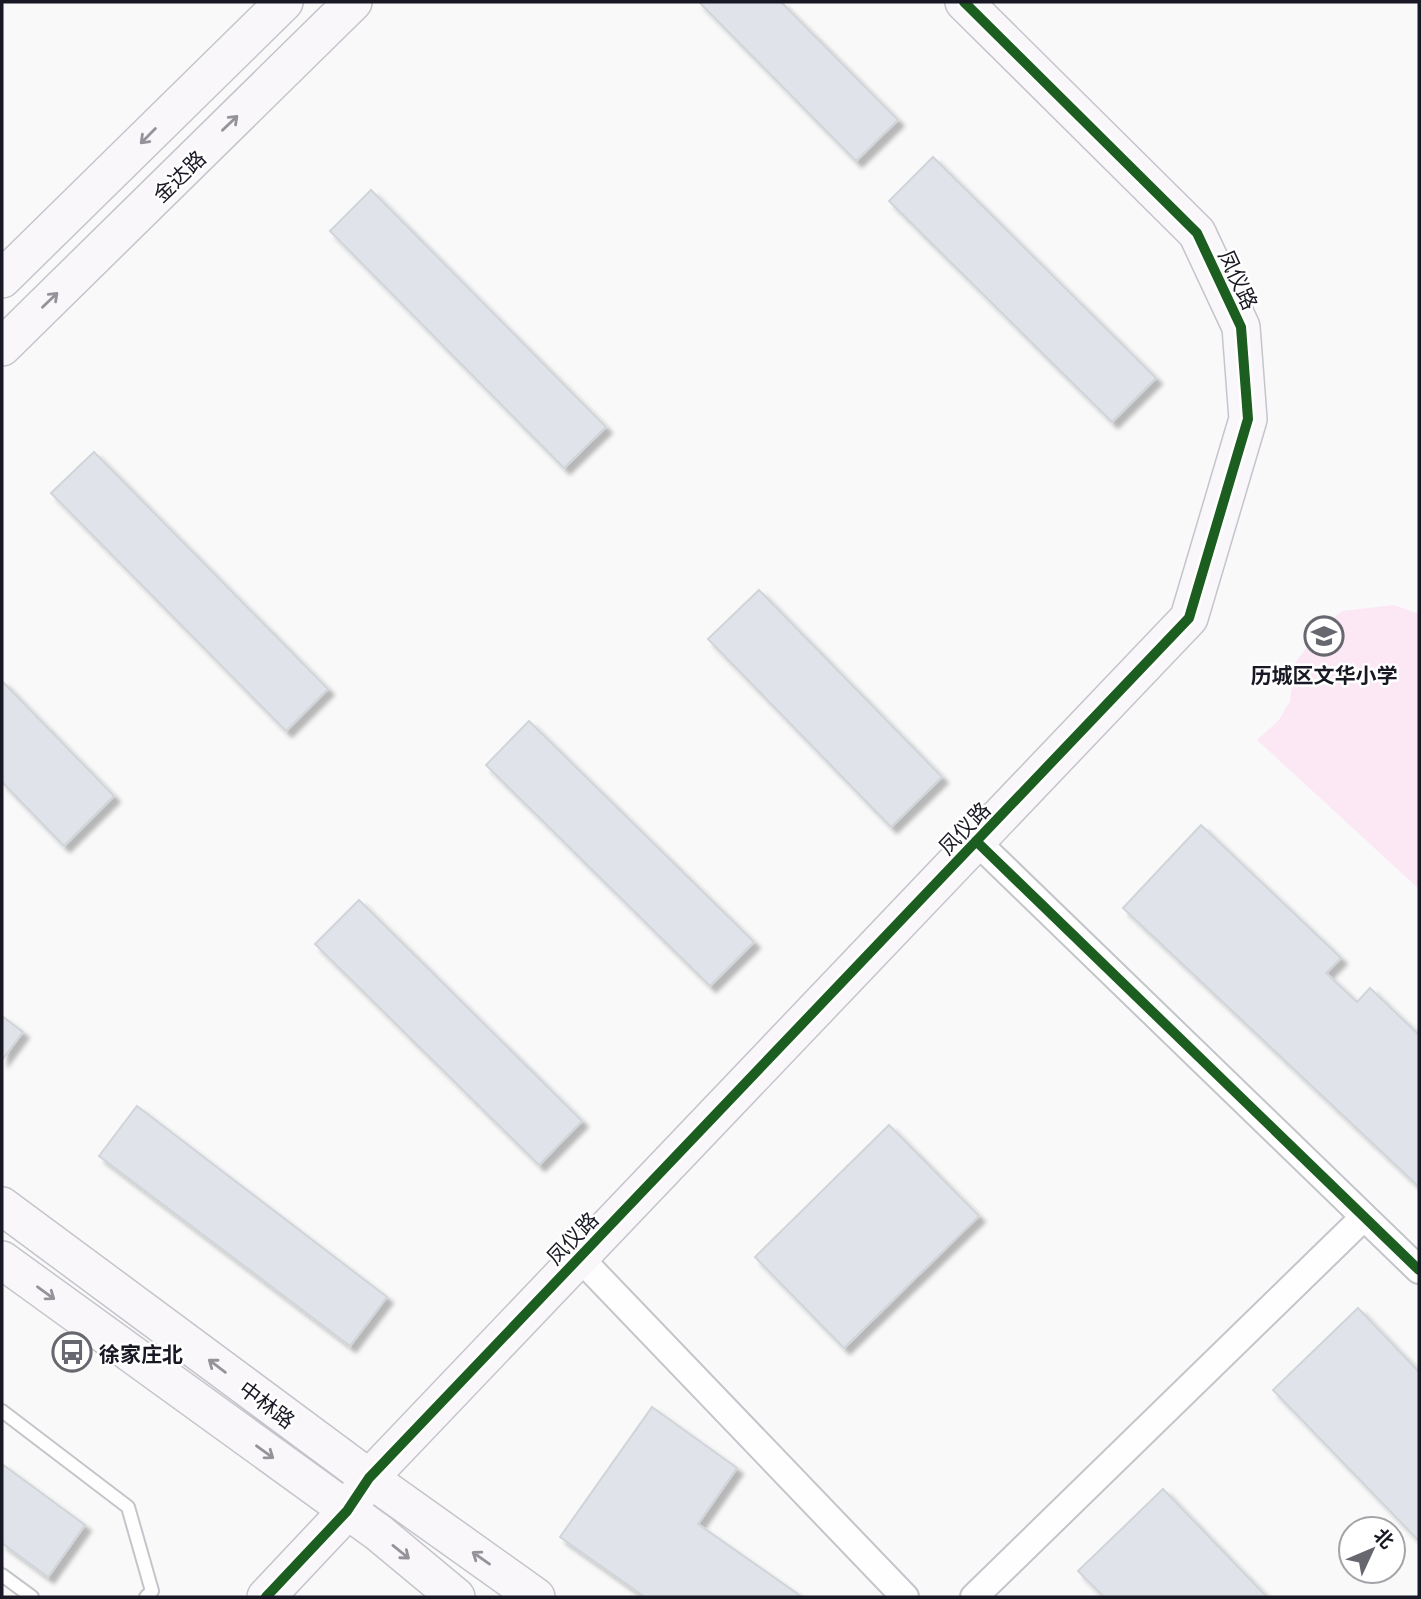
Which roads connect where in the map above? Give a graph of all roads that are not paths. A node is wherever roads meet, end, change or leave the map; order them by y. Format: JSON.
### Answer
{"nodes":[{"id":1,"x":284,"y":2,"type":"edge"},
{"id":2,"x":354,"y":2,"type":"edge"},
{"id":3,"x":964,"y":2,"type":"edge"},
{"id":4,"x":2,"y":279,"type":"edge"},
{"id":5,"x":2,"y":347,"type":"edge"},
{"id":6,"x":976,"y":841,"type":"junction"},
{"id":7,"x":2,"y":1206,"type":"edge"},
{"id":8,"x":1364,"y":1217,"type":"junction"},
{"id":9,"x":579,"y":1257,"type":"junction"},
{"id":10,"x":2,"y":1260,"type":"edge"},
{"id":11,"x":1419,"y":1270,"type":"edge"},
{"id":12,"x":2,"y":1411,"type":"edge"},
{"id":13,"x":369,"y":1478,"type":"junction"},
{"id":14,"x":347,"y":1511,"type":"junction"},
{"id":15,"x":2,"y":1575,"type":"edge"},
{"id":16,"x":32,"y":1597,"type":"edge"},
{"id":17,"x":146,"y":1597,"type":"edge"},
{"id":18,"x":266,"y":1597,"type":"edge"},
{"id":19,"x":456,"y":1597,"type":"edge"},
{"id":20,"x":536,"y":1597,"type":"edge"},
{"id":21,"x":905,"y":1597,"type":"edge"},
{"id":22,"x":974,"y":1597,"type":"edge"}],
"edges":[{"from":1,"to":4,"type":"street","one_way":true},
{"from":5,"to":2,"type":"street","name":"金达路","one_way":true},
{"from":3,"to":6,"type":"street","name":"凤仪路"},
{"from":6,"to":8,"type":"street"},
{"from":6,"to":9,"type":"street","name":"凤仪路"},
{"from":13,"to":7,"type":"street","name":"中林路","one_way":true},
{"from":8,"to":11,"type":"street"},
{"from":8,"to":22,"type":"street"},
{"from":9,"to":13,"type":"street","name":"凤仪路"},
{"from":9,"to":21,"type":"street"},
{"from":10,"to":14,"type":"street","name":"中林路","one_way":true},
{"from":12,"to":17,"type":"lane"},
{"from":13,"to":14,"type":"street","name":"凤仪路"},
{"from":20,"to":13,"type":"street","name":"中林路","one_way":true},
{"from":14,"to":18,"type":"street","name":"凤仪路"},
{"from":14,"to":19,"type":"street","name":"中林路","one_way":true},
{"from":15,"to":16,"type":"lane"}]}
